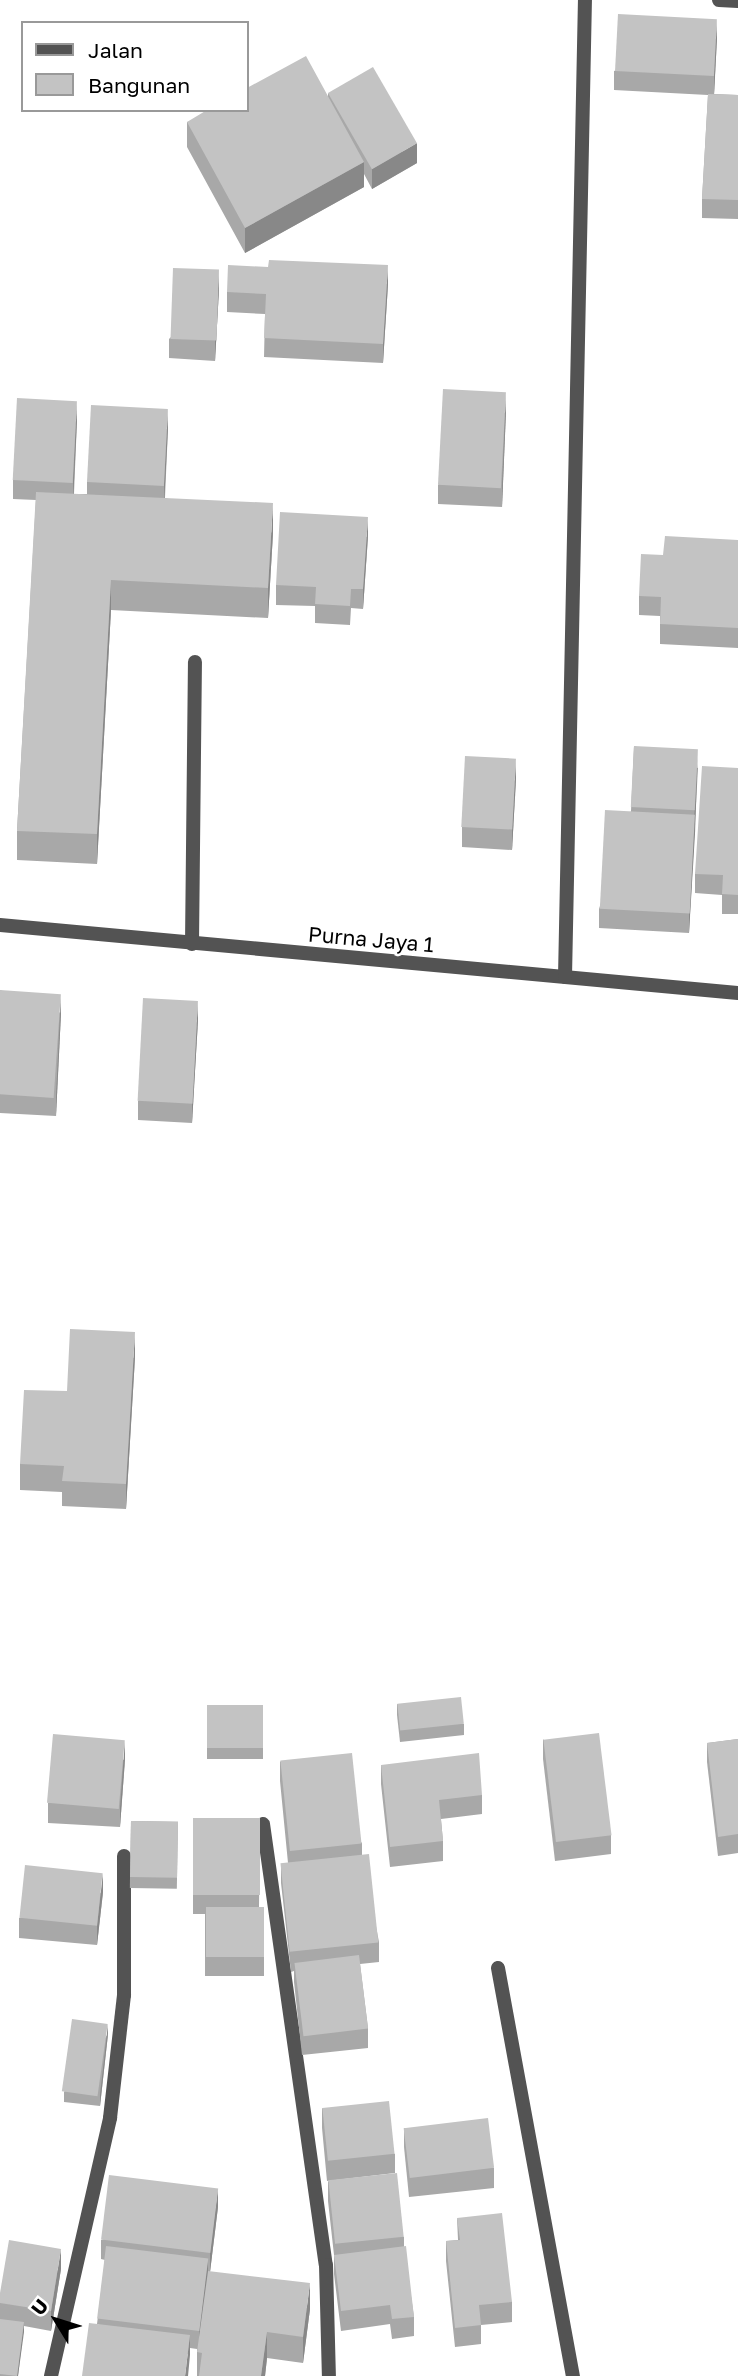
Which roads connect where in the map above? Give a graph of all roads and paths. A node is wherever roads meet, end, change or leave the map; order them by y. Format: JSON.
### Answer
{"nodes":[{"id":1,"x":585,"y":0,"type":"edge"},
{"id":2,"x":719,"y":0,"type":"edge"},
{"id":3,"x":738,"y":1,"type":"edge"},
{"id":4,"x":195,"y":662,"type":"dead end"},
{"id":5,"x":0,"y":925,"type":"edge"},
{"id":6,"x":192,"y":944,"type":"junction"},
{"id":7,"x":565,"y":977,"type":"junction"},
{"id":8,"x":738,"y":993,"type":"edge"},
{"id":9,"x":263,"y":1824,"type":"edge"},
{"id":10,"x":124,"y":1856,"type":"dead end"},
{"id":11,"x":498,"y":1968,"type":"dead end"},
{"id":12,"x":51,"y":2376,"type":"edge"},
{"id":13,"x":329,"y":2376,"type":"edge"},
{"id":14,"x":573,"y":2376,"type":"edge"}],
"edges":[{"from":1,"to":7,"type":"street"},
{"from":2,"to":3,"type":"street"},
{"from":4,"to":6,"type":"street"},
{"from":5,"to":6,"type":"street","name":"Purna Jaya 1"},
{"from":6,"to":7,"type":"street","name":"Purna Jaya 1"},
{"from":7,"to":8,"type":"street","name":"Purna Jaya 1"},
{"from":9,"to":13,"type":"street"},
{"from":10,"to":12,"type":"street"},
{"from":11,"to":14,"type":"street"}]}
